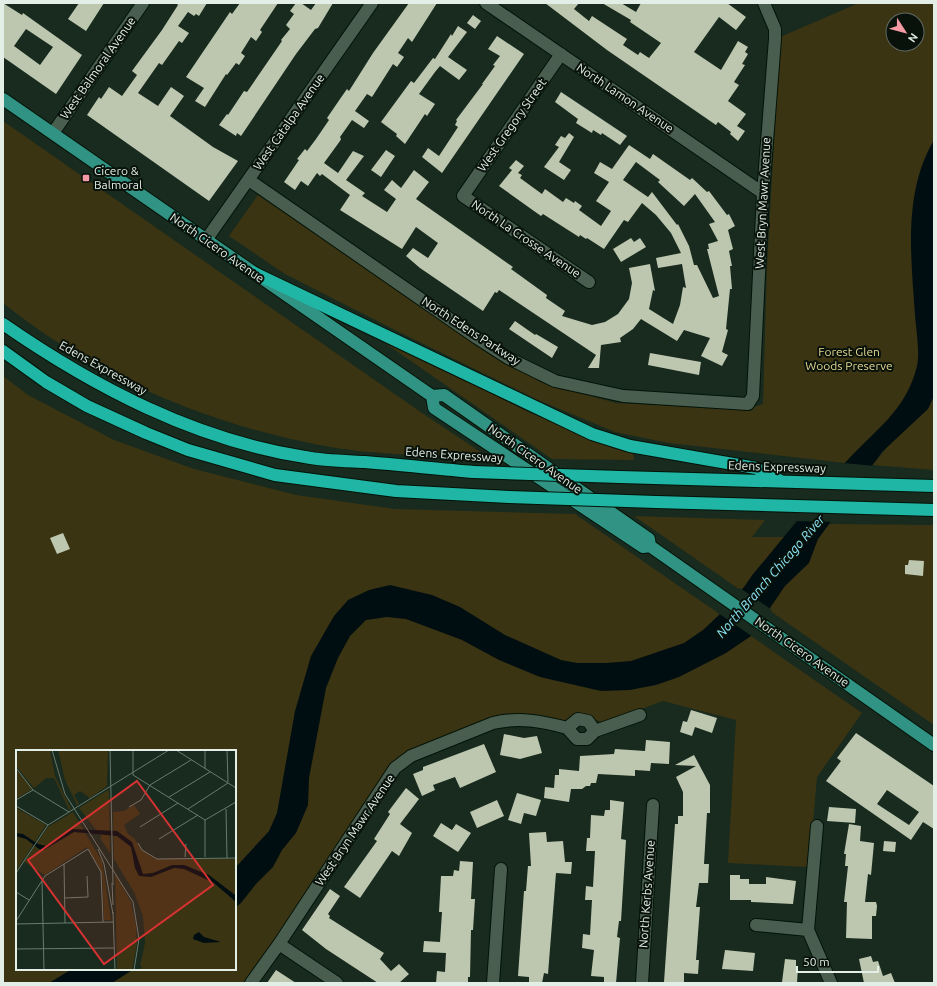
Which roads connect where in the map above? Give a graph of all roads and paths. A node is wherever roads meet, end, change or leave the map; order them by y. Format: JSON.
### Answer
{"nodes":[{"id":1,"x":143,"y":3,"type":"edge"},
{"id":2,"x":372,"y":3,"type":"edge"},
{"id":3,"x":486,"y":3,"type":"edge"},
{"id":4,"x":764,"y":3,"type":"edge"},
{"id":5,"x":561,"y":54,"type":"junction"},
{"id":6,"x":3,"y":99,"type":"edge"},
{"id":7,"x":52,"y":133,"type":"junction"},
{"id":8,"x":249,"y":180,"type":"junction"},
{"id":9,"x":763,"y":193,"type":"junction"},
{"id":10,"x":463,"y":196,"type":"joint"},
{"id":11,"x":206,"y":240,"type":"junction"},
{"id":12,"x":252,"y":272,"type":"junction"},
{"id":13,"x":589,"y":282,"type":"dead end"},
{"id":14,"x":3,"y":324,"type":"edge"},
{"id":15,"x":3,"y":351,"type":"edge"},
{"id":16,"x":748,"y":404,"type":"joint"},
{"id":17,"x":781,"y":481,"type":"junction"},
{"id":18,"x":934,"y":486,"type":"edge"},
{"id":19,"x":934,"y":510,"type":"edge"},
{"id":20,"x":640,"y":715,"type":"dead end"},
{"id":21,"x":568,"y":728,"type":"junction"},
{"id":22,"x":595,"y":731,"type":"junction"},
{"id":23,"x":934,"y":745,"type":"edge"},
{"id":24,"x":653,"y":805,"type":"dead end"},
{"id":25,"x":817,"y":826,"type":"dead end"},
{"id":26,"x":501,"y":869,"type":"dead end"},
{"id":27,"x":756,"y":925,"type":"dead end"},
{"id":28,"x":808,"y":930,"type":"junction"},
{"id":29,"x":279,"y":944,"type":"junction"},
{"id":30,"x":251,"y":983,"type":"edge"},
{"id":31,"x":337,"y":983,"type":"edge"},
{"id":32,"x":493,"y":983,"type":"edge"},
{"id":33,"x":642,"y":983,"type":"edge"},
{"id":34,"x":831,"y":983,"type":"edge"}],
"edges":[{"from":1,"to":7,"type":"street","name":"West Balmoral Avenue"},
{"from":2,"to":8,"type":"street","name":"West Catalpa Avenue"},
{"from":3,"to":5,"type":"street","name":"North Lamon Avenue"},
{"from":4,"to":9,"type":"street","name":"West Bryn Mawr Avenue"},
{"from":5,"to":9,"type":"street","name":"North Lamon Avenue"},
{"from":5,"to":10,"type":"street","name":"West Gregory Street"},
{"from":6,"to":7,"type":"main road","name":"North Cicero Avenue"},
{"from":7,"to":11,"type":"main road","name":"North Cicero Avenue"},
{"from":8,"to":11,"type":"street","name":"West Catalpa Avenue"},
{"from":8,"to":16,"type":"street","name":"North Edens Parkway"},
{"from":9,"to":16,"type":"street","name":"West Bryn Mawr Avenue"},
{"from":10,"to":13,"type":"street","name":"North La Crosse Avenue"},
{"from":11,"to":12,"type":"main road","name":"North Cicero Avenue"},
{"from":12,"to":17,"type":"highway"},
{"from":12,"to":23,"type":"main road","name":"North Cicero Avenue"},
{"from":14,"to":17,"type":"highway","name":"Edens Expressway","bridge":true},
{"from":15,"to":19,"type":"highway","bridge":true},
{"from":17,"to":18,"type":"highway","name":"Edens Expressway"},
{"from":20,"to":22,"type":"street","name":"West Bryn Mawr Avenue"},
{"from":21,"to":22,"type":"street"},
{"from":21,"to":22,"type":"street","name":"West Bryn Mawr Avenue"},
{"from":21,"to":29,"type":"street","name":"West Bryn Mawr Avenue"},
{"from":24,"to":33,"type":"street","name":"North Kerbs Avenue"},
{"from":25,"to":28,"type":"street"},
{"from":26,"to":32,"type":"street"},
{"from":27,"to":28,"type":"street"},
{"from":28,"to":34,"type":"street"},
{"from":29,"to":30,"type":"street","name":"West Bryn Mawr Avenue"},
{"from":29,"to":31,"type":"street"}]}
